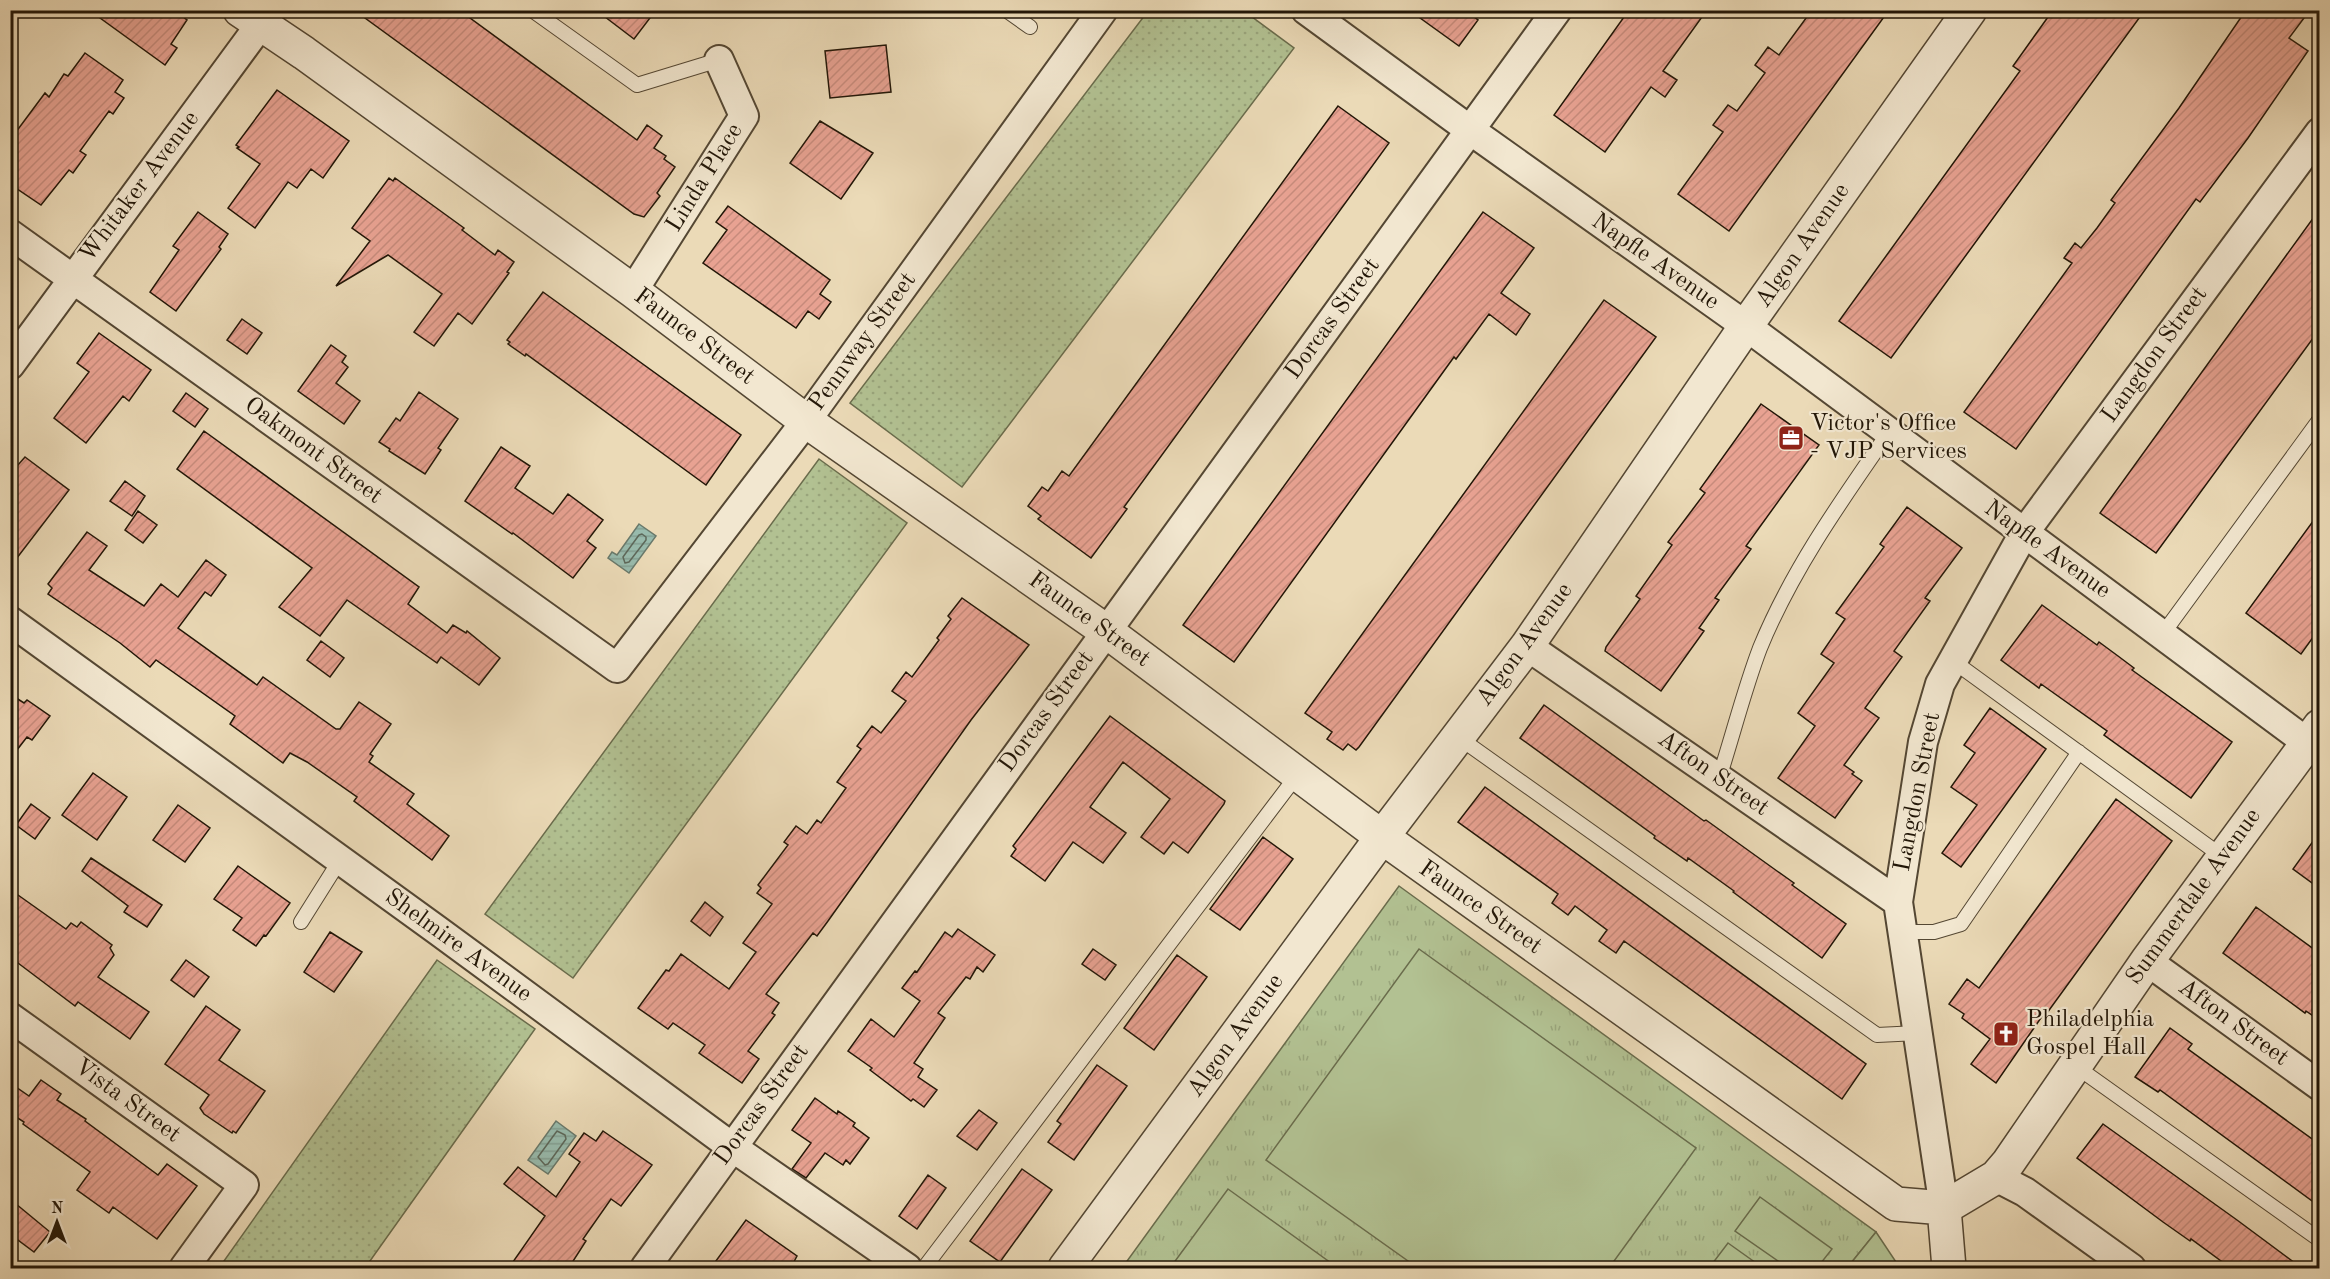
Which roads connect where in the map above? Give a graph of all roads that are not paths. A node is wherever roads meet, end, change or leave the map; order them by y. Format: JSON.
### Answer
{"nodes":[{"id":1,"x":532,"y":10,"type":"edge"},
{"id":2,"x":1006,"y":10,"type":"edge"},
{"id":3,"x":1103,"y":10,"type":"edge"},
{"id":4,"x":1306,"y":10,"type":"edge"},
{"id":5,"x":1557,"y":10,"type":"edge"},
{"id":6,"x":1970,"y":10,"type":"edge"},
{"id":7,"x":257,"y":15,"type":"edge"},
{"id":8,"x":1030,"y":27,"type":"dead end"},
{"id":9,"x":719,"y":60,"type":"joint"},
{"id":10,"x":1470,"y":130,"type":"junction"},
{"id":11,"x":2319,"y":132,"type":"edge"},
{"id":12,"x":10,"y":234,"type":"edge"},
{"id":13,"x":72,"y":279,"type":"junction"},
{"id":14,"x":633,"y":291,"type":"junction"},
{"id":15,"x":1746,"y":326,"type":"junction"},
{"id":16,"x":10,"y":365,"type":"edge"},
{"id":17,"x":2319,"y":418,"type":"edge"},
{"id":18,"x":806,"y":421,"type":"junction"},
{"id":19,"x":1888,"y":432,"type":"junction"},
{"id":20,"x":2024,"y":533,"type":"junction"},
{"id":21,"x":10,"y":621,"type":"edge"},
{"id":22,"x":1106,"y":631,"type":"junction"},
{"id":23,"x":2162,"y":635,"type":"junction"},
{"id":24,"x":1527,"y":646,"type":"junction"},
{"id":25,"x":1953,"y":661,"type":"junction"},
{"id":26,"x":617,"y":668,"type":"joint"},
{"id":27,"x":1458,"y":737,"type":"junction"},
{"id":28,"x":2315,"y":740,"type":"edge"},
{"id":29,"x":2079,"y":752,"type":"junction"},
{"id":30,"x":1298,"y":774,"type":"junction"},
{"id":31,"x":1719,"y":778,"type":"junction"},
{"id":32,"x":1382,"y":837,"type":"junction"},
{"id":33,"x":2223,"y":857,"type":"junction"},
{"id":34,"x":340,"y":860,"type":"junction"},
{"id":35,"x":1898,"y":902,"type":"junction"},
{"id":36,"x":301,"y":922,"type":"dead end"},
{"id":37,"x":1903,"y":932,"type":"junction"},
{"id":38,"x":2148,"y":961,"type":"junction"},
{"id":39,"x":10,"y":1017,"type":"edge"},
{"id":40,"x":1918,"y":1033,"type":"junction"},
{"id":41,"x":2074,"y":1065,"type":"junction"},
{"id":42,"x":2319,"y":1086,"type":"edge"},
{"id":43,"x":732,"y":1147,"type":"junction"},
{"id":44,"x":1996,"y":1177,"type":"junction"},
{"id":45,"x":1944,"y":1208,"type":"junction"},
{"id":46,"x":2319,"y":1240,"type":"edge"},
{"id":47,"x":184,"y":1269,"type":"edge"},
{"id":48,"x":645,"y":1269,"type":"edge"},
{"id":49,"x":907,"y":1269,"type":"edge"},
{"id":50,"x":924,"y":1269,"type":"edge"},
{"id":51,"x":1065,"y":1269,"type":"edge"},
{"id":52,"x":1949,"y":1269,"type":"edge"},
{"id":53,"x":2131,"y":1269,"type":"edge"}],
"edges":[{"from":1,"to":9,"type":"lane"},
{"from":2,"to":8,"type":"lane"},
{"from":3,"to":18,"type":"street","name":"Pennway Street"},
{"from":4,"to":10,"type":"street","name":"Napfle Avenue"},
{"from":5,"to":10,"type":"street","name":"Dorcas Street"},
{"from":6,"to":15,"type":"street","name":"Algon Avenue"},
{"from":7,"to":13,"type":"street","name":"Whitaker Avenue"},
{"from":7,"to":14,"type":"street","name":"Faunce Street"},
{"from":9,"to":14,"type":"street","name":"Linda Place"},
{"from":10,"to":15,"type":"street","name":"Napfle Avenue"},
{"from":10,"to":22,"type":"street","name":"Dorcas Street"},
{"from":11,"to":20,"type":"street","name":"Langdon Street"},
{"from":12,"to":13,"type":"street","name":"Oakmont Street"},
{"from":13,"to":16,"type":"street","name":"Whitaker Avenue"},
{"from":13,"to":26,"type":"street","name":"Oakmont Street"},
{"from":14,"to":18,"type":"street","name":"Faunce Street"},
{"from":15,"to":19,"type":"street","name":"Napfle Avenue"},
{"from":15,"to":24,"type":"street","name":"Algon Avenue"},
{"from":17,"to":23,"type":"lane"},
{"from":18,"to":22,"type":"street","name":"Faunce Street"},
{"from":18,"to":26,"type":"street","name":"Pennway Street"},
{"from":19,"to":20,"type":"street","name":"Napfle Avenue"},
{"from":19,"to":31,"type":"lane"},
{"from":20,"to":23,"type":"street","name":"Napfle Avenue"},
{"from":20,"to":25,"type":"street","name":"Langdon Street"},
{"from":21,"to":34,"type":"street","name":"Shelmire Avenue"},
{"from":22,"to":30,"type":"street","name":"Faunce Street"},
{"from":22,"to":43,"type":"street","name":"Dorcas Street"},
{"from":23,"to":28,"type":"street","name":"Napfle Avenue"},
{"from":24,"to":27,"type":"street","name":"Algon Avenue"},
{"from":24,"to":31,"type":"street","name":"Afton Street"},
{"from":25,"to":29,"type":"lane"},
{"from":25,"to":35,"type":"street","name":"Langdon Street"},
{"from":27,"to":32,"type":"street","name":"Algon Avenue"},
{"from":27,"to":40,"type":"lane"},
{"from":28,"to":33,"type":"street","name":"Summerdale Avenue"},
{"from":29,"to":33,"type":"lane"},
{"from":29,"to":37,"type":"lane"},
{"from":30,"to":32,"type":"street","name":"Faunce Street"},
{"from":30,"to":50,"type":"lane"},
{"from":31,"to":35,"type":"street","name":"Afton Street"},
{"from":32,"to":45,"type":"street","name":"Faunce Street"},
{"from":32,"to":51,"type":"street","name":"Algon Avenue"},
{"from":33,"to":38,"type":"street","name":"Summerdale Avenue"},
{"from":34,"to":36,"type":"lane"},
{"from":34,"to":43,"type":"street","name":"Shelmire Avenue"},
{"from":35,"to":37,"type":"street","name":"Langdon Street"},
{"from":37,"to":40,"type":"street","name":"Langdon Street"},
{"from":38,"to":41,"type":"street","name":"Summerdale Avenue"},
{"from":38,"to":42,"type":"street","name":"Afton Street"},
{"from":39,"to":47,"type":"street","name":"Vista Street"},
{"from":40,"to":45,"type":"street","name":"Langdon Street"},
{"from":41,"to":44,"type":"street","name":"Summerdale Avenue"},
{"from":41,"to":46,"type":"lane"},
{"from":43,"to":48,"type":"street","name":"Dorcas Street"},
{"from":43,"to":49,"type":"street","name":"Shelmire Avenue"},
{"from":44,"to":45,"type":"street","name":"Summerdale Avenue"},
{"from":44,"to":53,"type":"street"},
{"from":45,"to":52,"type":"street"}]}
